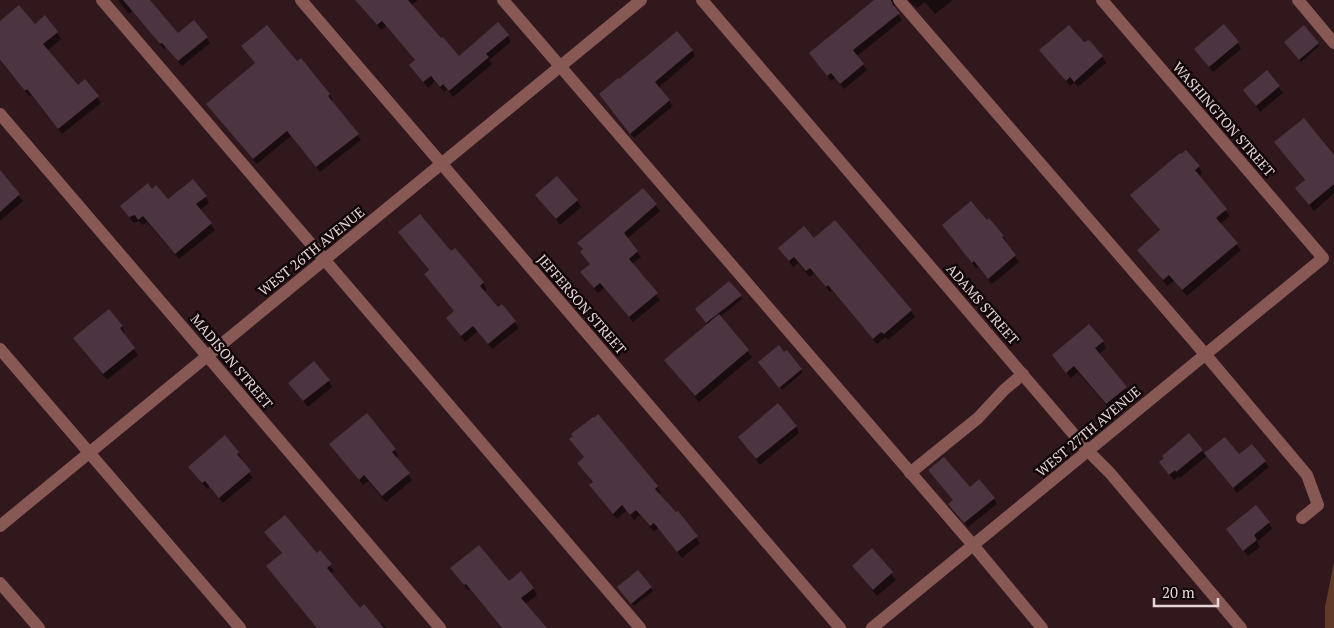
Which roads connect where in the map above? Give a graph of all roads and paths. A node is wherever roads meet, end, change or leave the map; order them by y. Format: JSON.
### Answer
{"nodes":[{"id":1,"x":102,"y":0,"type":"edge"},
{"id":2,"x":301,"y":0,"type":"edge"},
{"id":3,"x":503,"y":0,"type":"edge"},
{"id":4,"x":641,"y":0,"type":"edge"},
{"id":5,"x":702,"y":0,"type":"edge"},
{"id":6,"x":899,"y":0,"type":"edge"},
{"id":7,"x":1102,"y":0,"type":"edge"},
{"id":8,"x":1298,"y":0,"type":"edge"},
{"id":9,"x":1334,"y":43,"type":"edge"},
{"id":10,"x":560,"y":66,"type":"junction"},
{"id":11,"x":0,"y":114,"type":"edge"},
{"id":12,"x":441,"y":164,"type":"junction"},
{"id":13,"x":1323,"y":258,"type":"joint"},
{"id":14,"x":324,"y":260,"type":"junction"},
{"id":15,"x":0,"y":348,"type":"edge"},
{"id":16,"x":1205,"y":354,"type":"junction"},
{"id":17,"x":208,"y":355,"type":"junction"},
{"id":18,"x":1023,"y":374,"type":"junction"},
{"id":19,"x":1088,"y":451,"type":"junction"},
{"id":20,"x":89,"y":453,"type":"junction"},
{"id":21,"x":910,"y":473,"type":"junction"},
{"id":22,"x":1302,"y":518,"type":"dead end"},
{"id":23,"x":0,"y":526,"type":"edge"},
{"id":24,"x":973,"y":545,"type":"junction"},
{"id":25,"x":0,"y":583,"type":"edge"},
{"id":26,"x":38,"y":628,"type":"edge"},
{"id":27,"x":240,"y":628,"type":"edge"},
{"id":28,"x":440,"y":628,"type":"edge"},
{"id":29,"x":640,"y":628,"type":"edge"},
{"id":30,"x":840,"y":628,"type":"edge"},
{"id":31,"x":872,"y":628,"type":"edge"},
{"id":32,"x":1042,"y":628,"type":"edge"},
{"id":33,"x":1241,"y":628,"type":"edge"}],
"edges":[{"from":1,"to":14,"type":"street"},
{"from":2,"to":12,"type":"street","name":"JEFFERSON STREET"},
{"from":3,"to":10,"type":"street"},
{"from":4,"to":10,"type":"street","name":"WEST 26TH AVENUE"},
{"from":5,"to":18,"type":"street","name":"ADAMS STREET"},
{"from":6,"to":16,"type":"street"},
{"from":7,"to":13,"type":"street","name":"WASHINGTON STREET"},
{"from":8,"to":9,"type":"street"},
{"from":10,"to":12,"type":"street","name":"WEST 26TH AVENUE"},
{"from":10,"to":21,"type":"street"},
{"from":11,"to":17,"type":"street","name":"MADISON STREET"},
{"from":12,"to":14,"type":"street","name":"WEST 26TH AVENUE"},
{"from":12,"to":30,"type":"street","name":"JEFFERSON STREET"},
{"from":13,"to":16,"type":"street","name":"WEST 27TH AVENUE"},
{"from":14,"to":17,"type":"street","name":"WEST 26TH AVENUE"},
{"from":14,"to":29,"type":"street"},
{"from":15,"to":20,"type":"street"},
{"from":16,"to":19,"type":"street","name":"WEST 27TH AVENUE"},
{"from":16,"to":22,"type":"street"},
{"from":17,"to":20,"type":"street","name":"WEST 26TH AVENUE"},
{"from":17,"to":28,"type":"street","name":"MADISON STREET"},
{"from":18,"to":19,"type":"street","name":"ADAMS STREET"},
{"from":18,"to":21,"type":"street"},
{"from":19,"to":24,"type":"street","name":"WEST 27TH AVENUE"},
{"from":19,"to":33,"type":"street","name":"ADAMS STREET"},
{"from":20,"to":23,"type":"street","name":"WEST 26TH AVENUE"},
{"from":20,"to":27,"type":"street"},
{"from":21,"to":24,"type":"street"},
{"from":24,"to":31,"type":"street","name":"WEST 27TH AVENUE"},
{"from":24,"to":32,"type":"street"},
{"from":25,"to":26,"type":"street"}]}
